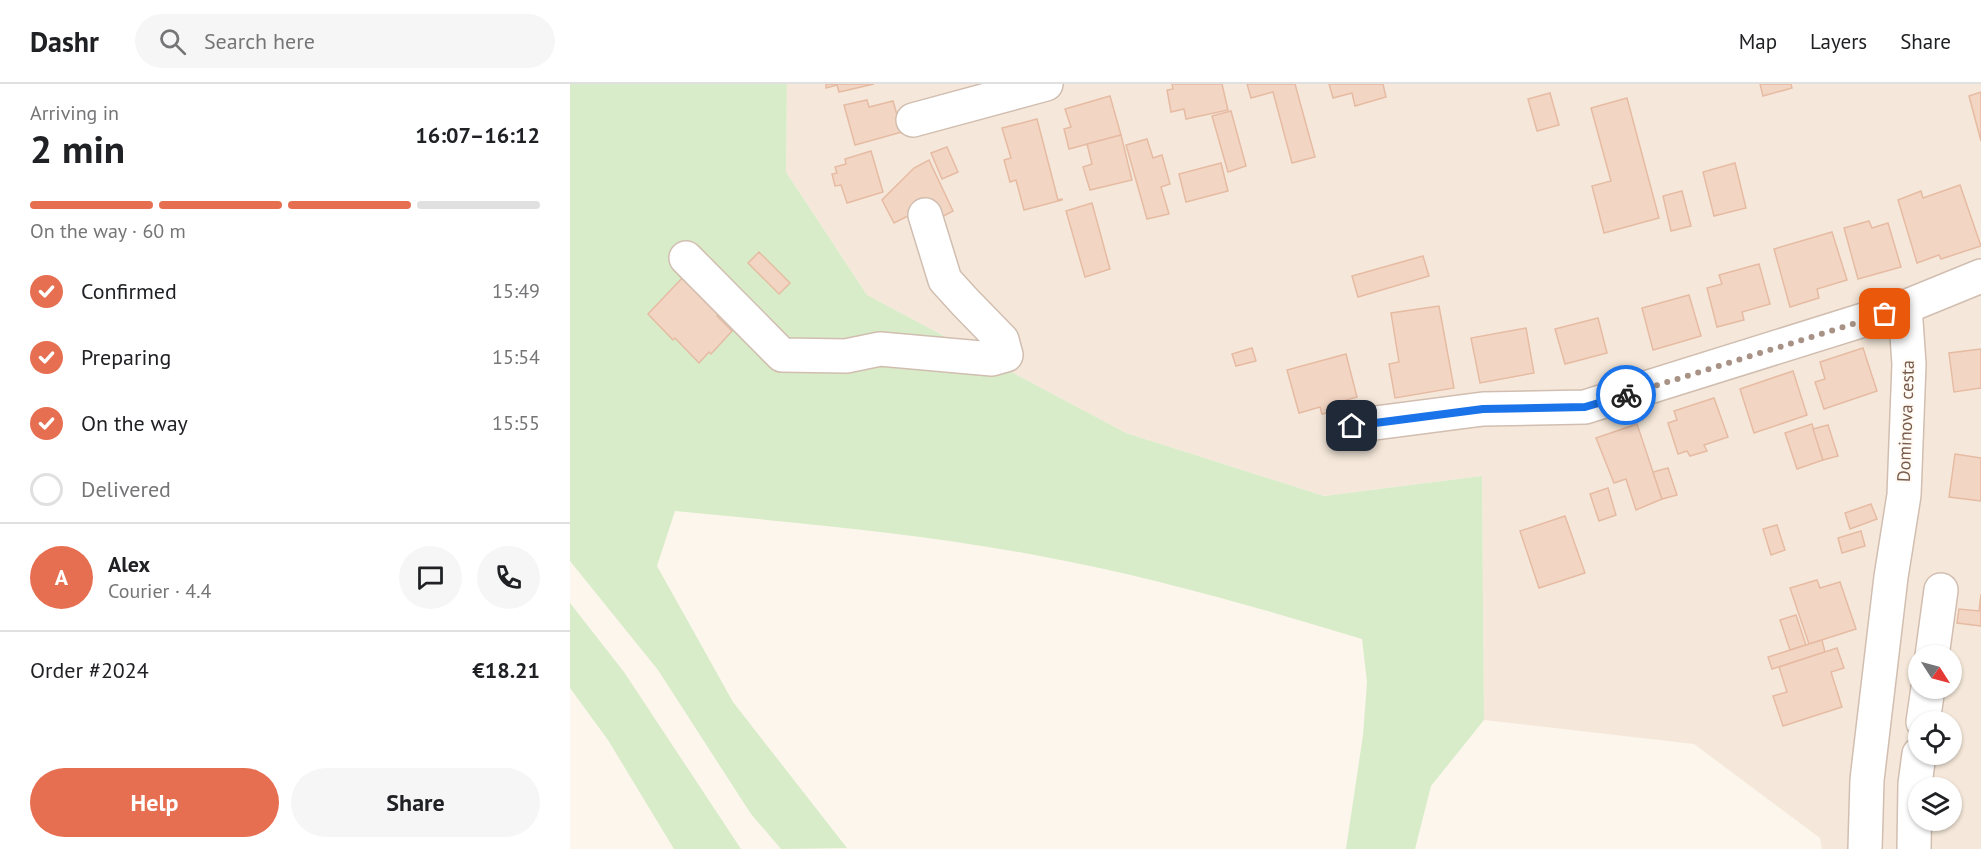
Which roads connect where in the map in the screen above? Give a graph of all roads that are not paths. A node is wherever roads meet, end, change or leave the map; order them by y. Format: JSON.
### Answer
{"nodes":[{"id":1,"x":1046,"y":84,"type":"edge"},
{"id":2,"x":913,"y":120,"type":"dead end"},
{"id":3,"x":925,"y":215,"type":"dead end"},
{"id":4,"x":686,"y":258,"type":"dead end"},
{"id":5,"x":1981,"y":276,"type":"edge"},
{"id":6,"x":1905,"y":307,"type":"junction"},
{"id":7,"x":1352,"y":426,"type":"dead end"},
{"id":8,"x":1941,"y":590,"type":"dead end"},
{"id":9,"x":1934,"y":645,"type":"edge"},
{"id":10,"x":1918,"y":765,"type":"edge"},
{"id":11,"x":1865,"y":849,"type":"edge"},
{"id":12,"x":1914,"y":849,"type":"edge"}],
"edges":[{"from":1,"to":2,"type":"street"},
{"from":3,"to":4,"type":"street"},
{"from":5,"to":6,"type":"street"},
{"from":6,"to":7,"type":"street"},
{"from":6,"to":11,"type":"street","name":"Dominova cesta"},
{"from":8,"to":9,"type":"street"},
{"from":10,"to":12,"type":"street"}]}
